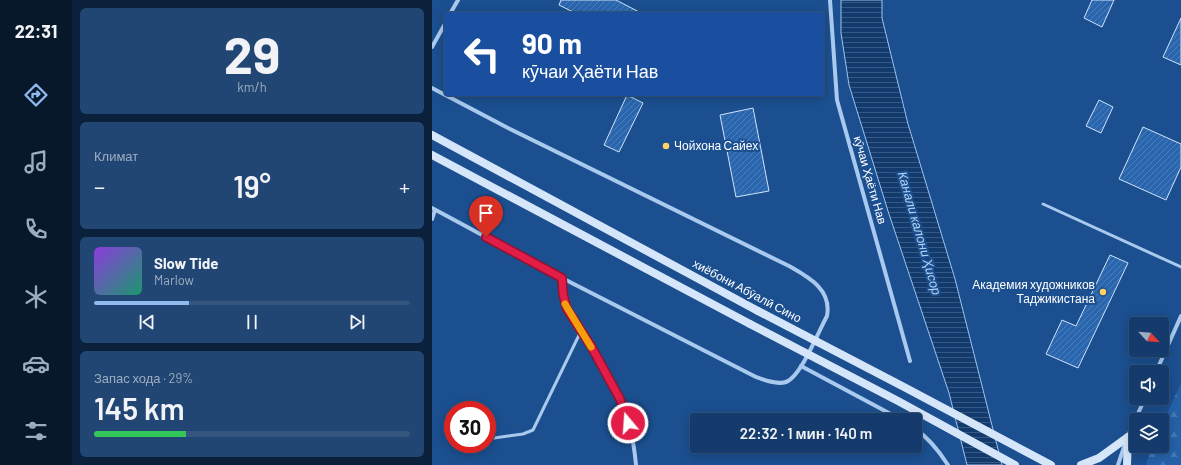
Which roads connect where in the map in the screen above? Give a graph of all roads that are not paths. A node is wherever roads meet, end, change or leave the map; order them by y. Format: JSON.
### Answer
{"nodes":[{"id":1,"x":458,"y":0,"type":"edge"},
{"id":2,"x":830,"y":0,"type":"edge"},
{"id":3,"x":451,"y":12,"type":"edge"},
{"id":4,"x":444,"y":26,"type":"edge"},
{"id":5,"x":432,"y":47,"type":"edge"},
{"id":6,"x":432,"y":88,"type":"edge"},
{"id":7,"x":444,"y":94,"type":"edge"},
{"id":8,"x":447,"y":96,"type":"edge"},
{"id":9,"x":432,"y":135,"type":"edge"},
{"id":10,"x":432,"y":155,"type":"edge"},
{"id":11,"x":1043,"y":204,"type":"dead end"},
{"id":12,"x":434,"y":209,"type":"edge"},
{"id":13,"x":432,"y":219,"type":"edge"},
{"id":14,"x":1181,"y":267,"type":"edge"},
{"id":15,"x":562,"y":278,"type":"junction"},
{"id":16,"x":1181,"y":316,"type":"edge"},
{"id":17,"x":581,"y":331,"type":"junction"},
{"id":18,"x":910,"y":361,"type":"dead end"},
{"id":19,"x":1159,"y":365,"type":"edge"},
{"id":20,"x":802,"y":366,"type":"junction"},
{"id":21,"x":1142,"y":405,"type":"edge"},
{"id":22,"x":889,"y":413,"type":"edge"},
{"id":23,"x":922,"y":435,"type":"edge"},
{"id":24,"x":1128,"y":437,"type":"junction"},
{"id":25,"x":496,"y":438,"type":"edge"},
{"id":26,"x":636,"y":465,"type":"edge"},
{"id":27,"x":948,"y":465,"type":"edge"},
{"id":28,"x":1016,"y":465,"type":"edge"},
{"id":29,"x":1051,"y":465,"type":"edge"},
{"id":30,"x":1082,"y":465,"type":"edge"},
{"id":31,"x":1118,"y":465,"type":"edge"},
{"id":32,"x":1127,"y":465,"type":"edge"}],
"edges":[{"from":1,"to":3,"type":"street"},
{"from":2,"to":18,"type":"street","name":"кӯчаи Ҳаёти Нав"},
{"from":4,"to":5,"type":"street"},
{"from":6,"to":7,"type":"street"},
{"from":8,"to":20,"type":"street"},
{"from":9,"to":29,"type":"main road","name":"хиёбони Абӯалӣ Сино","bridge":true},
{"from":10,"to":28,"type":"main road","bridge":true},
{"from":11,"to":14,"type":"lane"},
{"from":12,"to":13,"type":"street"},
{"from":12,"to":15,"type":"street"},
{"from":15,"to":17,"type":"street"},
{"from":15,"to":20,"type":"street"},
{"from":16,"to":19,"type":"street"},
{"from":17,"to":25,"type":"lane"},
{"from":17,"to":26,"type":"street"},
{"from":20,"to":22,"type":"street"},
{"from":21,"to":24,"type":"street"},
{"from":23,"to":27,"type":"street"},
{"from":24,"to":30,"type":"main road"},
{"from":24,"to":31,"type":"street"},
{"from":24,"to":32,"type":"main road"}]}
